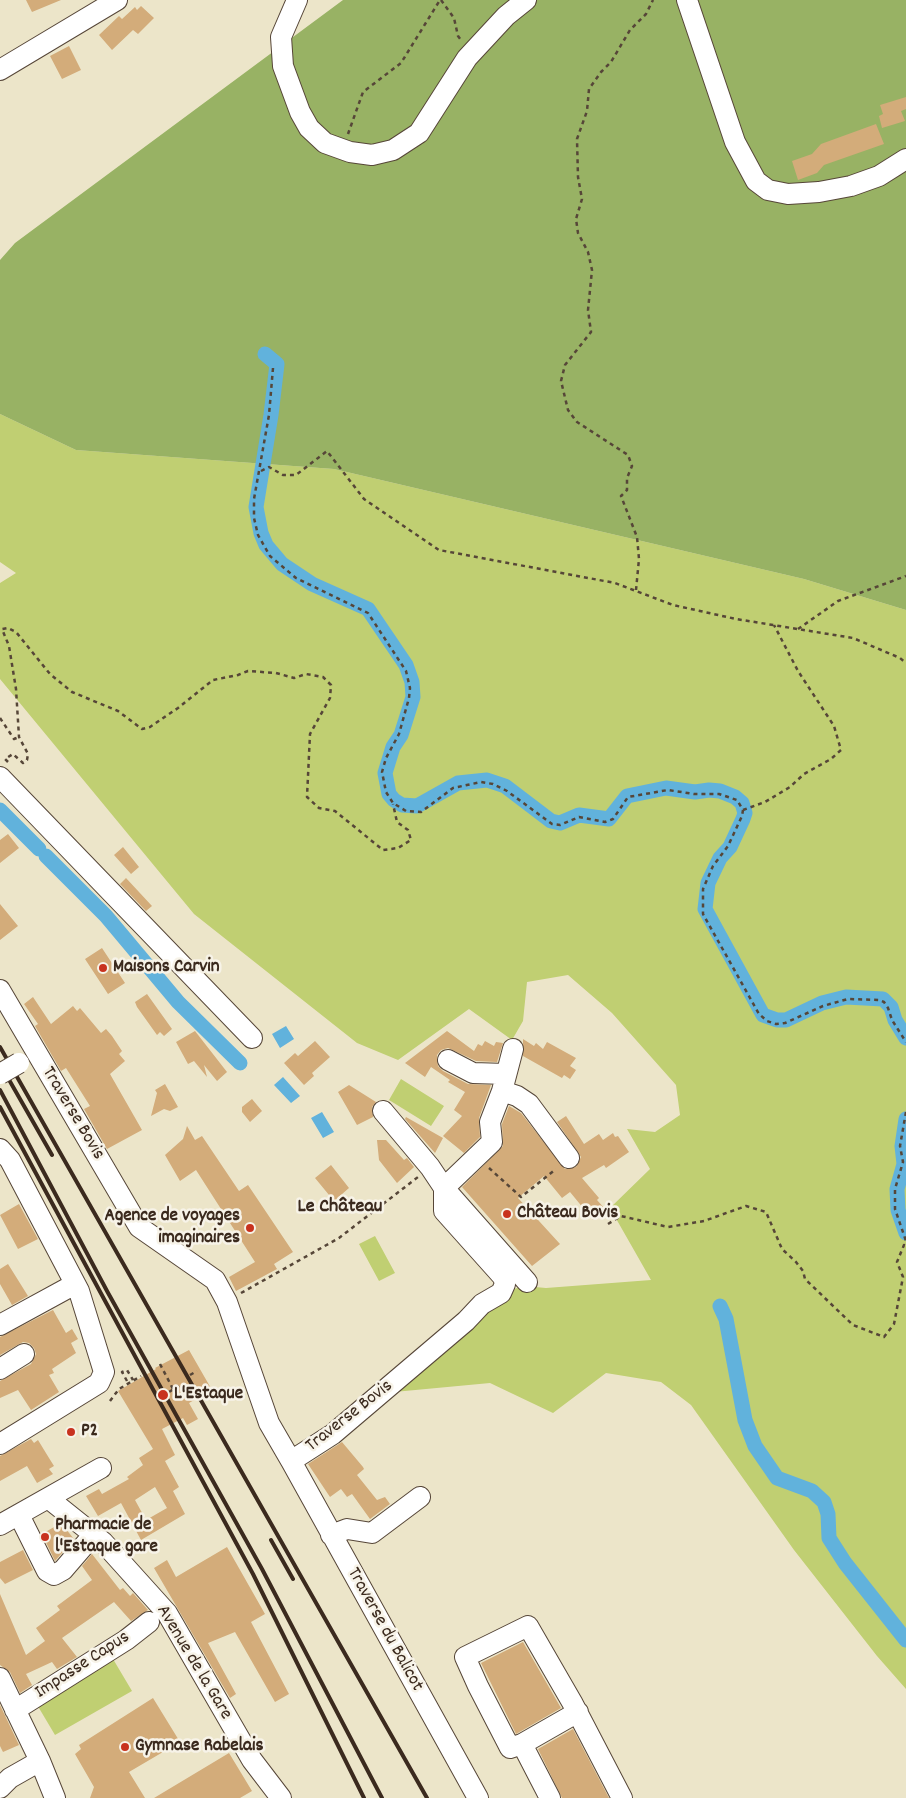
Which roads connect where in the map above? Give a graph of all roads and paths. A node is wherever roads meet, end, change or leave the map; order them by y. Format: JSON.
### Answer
{"nodes":[{"id":1,"x":117,"y":0,"type":"edge"},
{"id":2,"x":297,"y":0,"type":"edge"},
{"id":3,"x":440,"y":0,"type":"edge"},
{"id":4,"x":526,"y":0,"type":"edge"},
{"id":5,"x":653,"y":0,"type":"edge"},
{"id":6,"x":687,"y":0,"type":"edge"},
{"id":7,"x":471,"y":53,"type":"junction"},
{"id":8,"x":0,"y":70,"type":"edge"},
{"id":9,"x":343,"y":150,"type":"junction"},
{"id":10,"x":906,"y":160,"type":"edge"},
{"id":11,"x":273,"y":368,"type":"dead end"},
{"id":12,"x":260,"y":472,"type":"junction"},
{"id":13,"x":906,"y":576,"type":"edge"},
{"id":14,"x":636,"y":590,"type":"junction"},
{"id":15,"x":774,"y":625,"type":"junction"},
{"id":16,"x":798,"y":629,"type":"junction"},
{"id":17,"x":906,"y":663,"type":"edge"},
{"id":18,"x":0,"y":718,"type":"edge"},
{"id":19,"x":19,"y":737,"type":"junction"},
{"id":20,"x":3,"y":768,"type":"edge"},
{"id":21,"x":393,"y":803,"type":"junction"},
{"id":22,"x":742,"y":810,"type":"junction"},
{"id":23,"x":0,"y":990,"type":"edge"},
{"id":24,"x":252,"y":1038,"type":"dead end"},
{"id":25,"x":906,"y":1042,"type":"edge"},
{"id":26,"x":513,"y":1049,"type":"dead end"},
{"id":27,"x":28,"y":1058,"type":"junction"},
{"id":28,"x":448,"y":1060,"type":"dead end"},
{"id":29,"x":0,"y":1074,"type":"edge"},
{"id":30,"x":504,"y":1083,"type":"junction"},
{"id":31,"x":383,"y":1110,"type":"dead end"},
{"id":32,"x":906,"y":1112,"type":"edge"},
{"id":33,"x":0,"y":1149,"type":"edge"},
{"id":34,"x":477,"y":1156,"type":"junction"},
{"id":35,"x":569,"y":1158,"type":"joint"},
{"id":36,"x":413,"y":1181,"type":"dead end"},
{"id":37,"x":444,"y":1188,"type":"junction"},
{"id":38,"x":608,"y":1224,"type":"dead end"},
{"id":39,"x":906,"y":1240,"type":"edge"},
{"id":40,"x":906,"y":1246,"type":"edge"},
{"id":41,"x":527,"y":1282,"type":"dead end"},
{"id":42,"x":66,"y":1290,"type":"dead end"},
{"id":43,"x":227,"y":1302,"type":"junction"},
{"id":44,"x":0,"y":1325,"type":"edge"},
{"id":45,"x":24,"y":1354,"type":"dead end"},
{"id":46,"x":160,"y":1364,"type":"dead end"},
{"id":47,"x":0,"y":1369,"type":"edge"},
{"id":48,"x":197,"y":1371,"type":"dead end"},
{"id":49,"x":190,"y":1375,"type":"dead end"},
{"id":50,"x":141,"y":1376,"type":"dead end"},
{"id":51,"x":133,"y":1380,"type":"junction"},
{"id":52,"x":127,"y":1382,"type":"dead end"},
{"id":53,"x":179,"y":1386,"type":"dead end"},
{"id":54,"x":173,"y":1389,"type":"junction"},
{"id":55,"x":168,"y":1392,"type":"dead end"},
{"id":56,"x":108,"y":1397,"type":"dead end"},
{"id":57,"x":110,"y":1401,"type":"junction"},
{"id":58,"x":112,"y":1406,"type":"dead end"},
{"id":59,"x":0,"y":1444,"type":"edge"},
{"id":60,"x":291,"y":1461,"type":"junction"},
{"id":61,"x":101,"y":1468,"type":"dead end"},
{"id":62,"x":420,"y":1497,"type":"dead end"},
{"id":63,"x":48,"y":1498,"type":"junction"},
{"id":64,"x":19,"y":1515,"type":"junction"},
{"id":65,"x":0,"y":1525,"type":"edge"},
{"id":66,"x":94,"y":1534,"type":"junction"},
{"id":67,"x":331,"y":1535,"type":"junction"},
{"id":68,"x":149,"y":1622,"type":"dead end"},
{"id":69,"x":0,"y":1678,"type":"edge"},
{"id":70,"x":15,"y":1710,"type":"junction"},
{"id":71,"x":578,"y":1712,"type":"junction"},
{"id":72,"x":522,"y":1744,"type":"junction"},
{"id":73,"x":40,"y":1761,"type":"junction"},
{"id":74,"x":0,"y":1788,"type":"edge"},
{"id":75,"x":55,"y":1798,"type":"edge"},
{"id":76,"x":281,"y":1798,"type":"edge"},
{"id":77,"x":478,"y":1798,"type":"edge"},
{"id":78,"x":550,"y":1798,"type":"edge"},
{"id":79,"x":622,"y":1798,"type":"edge"}],
"edges":[{"from":1,"to":8,"type":"street"},
{"from":2,"to":9,"type":"street"},
{"from":3,"to":7,"type":"path"},
{"from":3,"to":9,"type":"path"},
{"from":4,"to":7,"type":"street"},
{"from":5,"to":14,"type":"path"},
{"from":6,"to":10,"type":"street"},
{"from":7,"to":9,"type":"street"},
{"from":11,"to":12,"type":"path"},
{"from":12,"to":14,"type":"path"},
{"from":12,"to":21,"type":"path"},
{"from":13,"to":16,"type":"path"},
{"from":14,"to":15,"type":"path"},
{"from":15,"to":16,"type":"path"},
{"from":15,"to":22,"type":"path"},
{"from":16,"to":17,"type":"path"},
{"from":18,"to":19,"type":"path"},
{"from":19,"to":20,"type":"path"},
{"from":19,"to":21,"type":"path"},
{"from":20,"to":24,"type":"street"},
{"from":21,"to":22,"type":"path"},
{"from":22,"to":25,"type":"path"},
{"from":23,"to":27,"type":"street","name":"Traverse Bovis"},
{"from":26,"to":30,"type":"street"},
{"from":27,"to":29,"type":"street","name":"Traverse Bovis","bridge":true},
{"from":27,"to":43,"type":"street","name":"Traverse Bovis"},
{"from":28,"to":30,"type":"street"},
{"from":30,"to":34,"type":"street"},
{"from":30,"to":35,"type":"street"},
{"from":31,"to":37,"type":"street"},
{"from":32,"to":39,"type":"path"},
{"from":33,"to":59,"type":"street"},
{"from":34,"to":35,"type":"path"},
{"from":34,"to":37,"type":"street"},
{"from":36,"to":43,"type":"path"},
{"from":37,"to":41,"type":"street"},
{"from":37,"to":60,"type":"street","name":"Traverse Bovis"},
{"from":38,"to":40,"type":"path"},
{"from":42,"to":44,"type":"street"},
{"from":43,"to":60,"type":"street","name":"Traverse Bovis"},
{"from":45,"to":47,"type":"street"},
{"from":46,"to":54,"type":"path"},
{"from":48,"to":49,"type":"path"},
{"from":50,"to":51,"type":"path"},
{"from":51,"to":52,"type":"path"},
{"from":51,"to":57,"type":"path"},
{"from":53,"to":54,"type":"path"},
{"from":54,"to":55,"type":"path"},
{"from":56,"to":57,"type":"path"},
{"from":57,"to":58,"type":"path"},
{"from":60,"to":67,"type":"street","name":"Traverse du Balicot"},
{"from":61,"to":63,"type":"street"},
{"from":62,"to":67,"type":"street"},
{"from":63,"to":64,"type":"street"},
{"from":63,"to":66,"type":"street","name":"Avenue de la Gare"},
{"from":64,"to":65,"type":"street"},
{"from":64,"to":66,"type":"street"},
{"from":66,"to":76,"type":"street","name":"Avenue de la Gare"},
{"from":67,"to":77,"type":"street","name":"Traverse du Balicot"},
{"from":68,"to":70,"type":"street","name":"Impasse Capus"},
{"from":69,"to":70,"type":"street"},
{"from":70,"to":73,"type":"street"},
{"from":71,"to":72,"type":"street"},
{"from":71,"to":72,"type":"street"},
{"from":71,"to":79,"type":"street"},
{"from":72,"to":78,"type":"street"},
{"from":73,"to":74,"type":"street"},
{"from":73,"to":75,"type":"street"}]}
